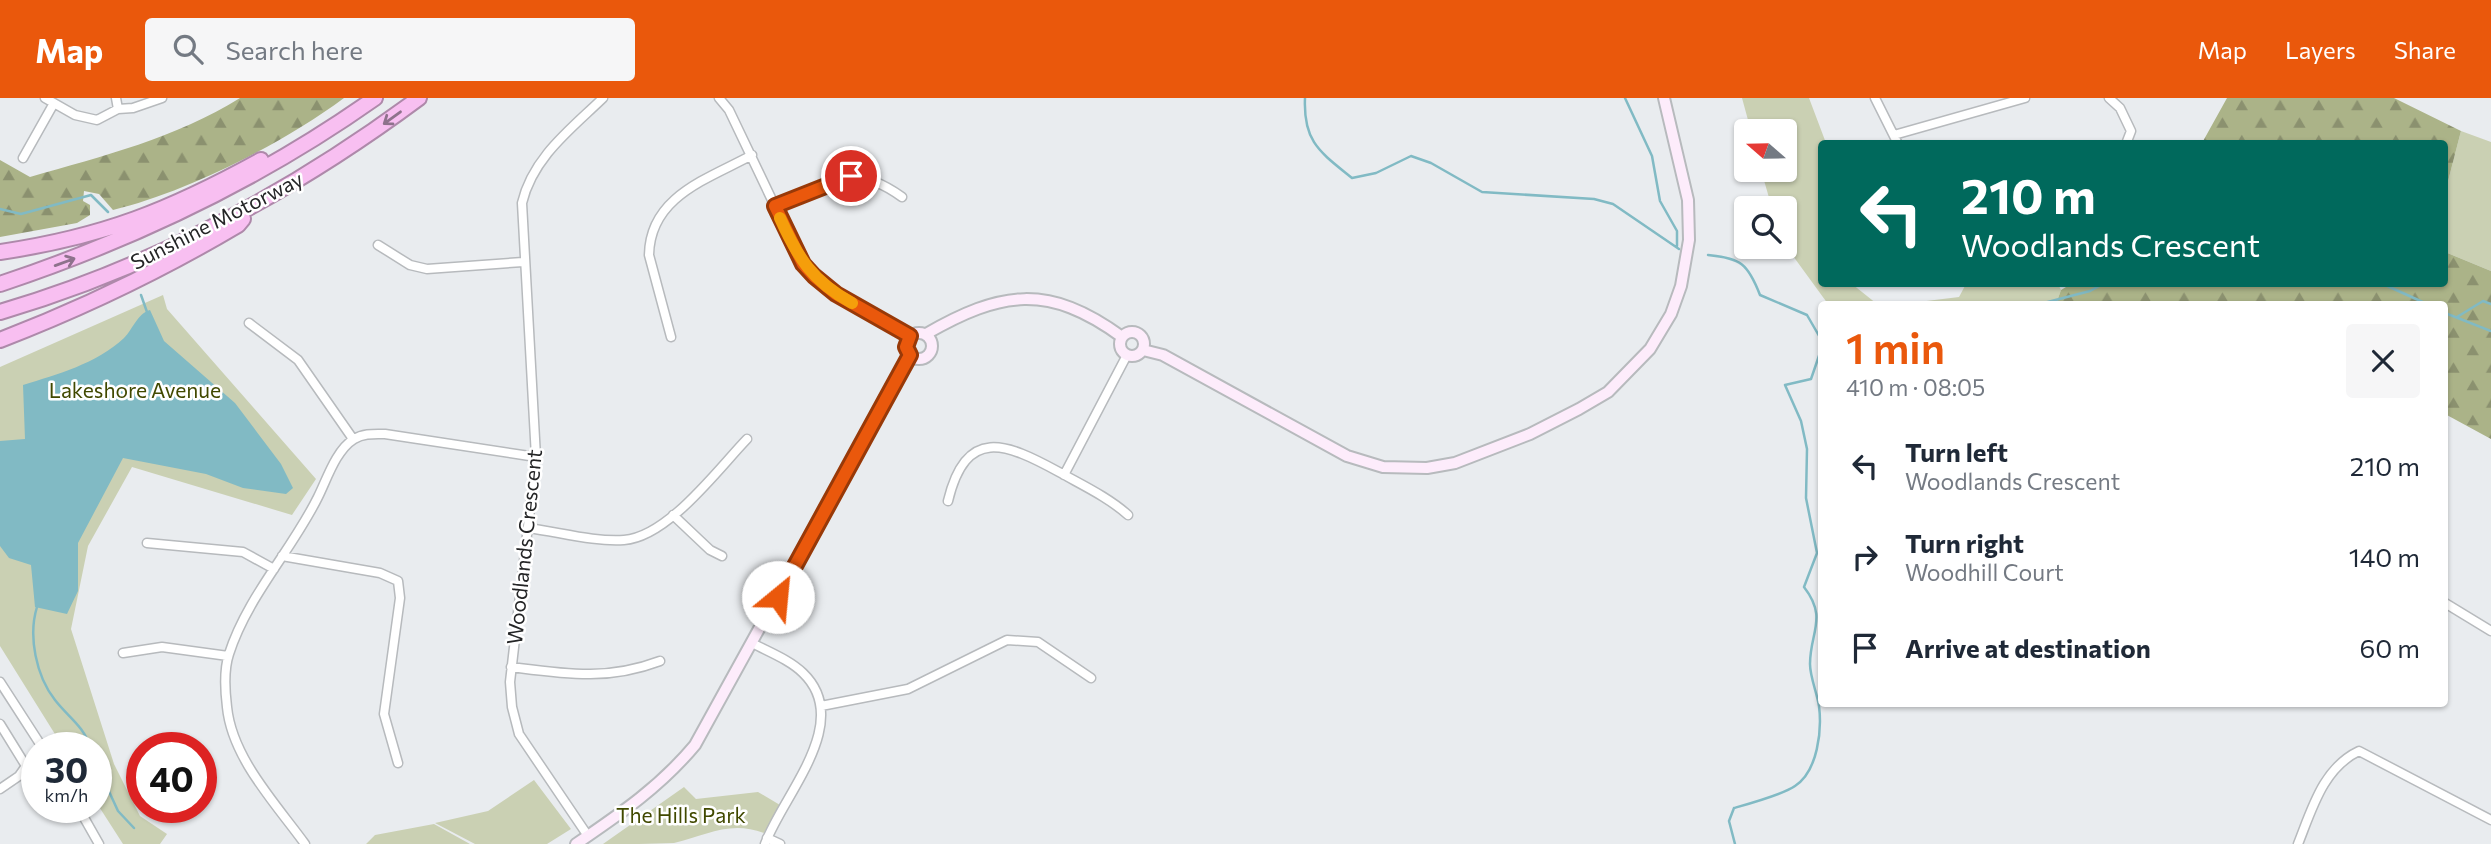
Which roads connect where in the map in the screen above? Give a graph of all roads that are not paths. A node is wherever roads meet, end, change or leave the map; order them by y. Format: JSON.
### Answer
{"nodes":[{"id":1,"x":116,"y":98,"type":"edge"},
{"id":2,"x":162,"y":98,"type":"edge"},
{"id":3,"x":375,"y":98,"type":"edge"},
{"id":4,"x":419,"y":98,"type":"edge"},
{"id":5,"x":603,"y":98,"type":"edge"},
{"id":6,"x":719,"y":98,"type":"edge"},
{"id":7,"x":1664,"y":98,"type":"edge"},
{"id":8,"x":1875,"y":98,"type":"edge"},
{"id":9,"x":2025,"y":98,"type":"edge"},
{"id":10,"x":2109,"y":98,"type":"edge"},
{"id":11,"x":50,"y":100,"type":"edge"},
{"id":12,"x":118,"y":109,"type":"junction"},
{"id":13,"x":340,"y":122,"type":"junction"},
{"id":14,"x":1896,"y":139,"type":"edge"},
{"id":15,"x":2128,"y":140,"type":"edge"},
{"id":16,"x":752,"y":155,"type":"junction"},
{"id":17,"x":23,"y":158,"type":"dead end"},
{"id":18,"x":902,"y":197,"type":"dead end"},
{"id":19,"x":775,"y":206,"type":"junction"},
{"id":20,"x":249,"y":209,"type":"junction"},
{"id":21,"x":378,"y":245,"type":"dead end"},
{"id":22,"x":0,"y":252,"type":"edge"},
{"id":23,"x":523,"y":262,"type":"junction"},
{"id":24,"x":0,"y":284,"type":"edge"},
{"id":25,"x":0,"y":312,"type":"edge"},
{"id":26,"x":250,"y":323,"type":"dead end"},
{"id":27,"x":926,"y":334,"type":"junction"},
{"id":28,"x":910,"y":336,"type":"junction"},
{"id":29,"x":671,"y":337,"type":"dead end"},
{"id":30,"x":1122,"y":337,"type":"junction"},
{"id":31,"x":0,"y":340,"type":"edge"},
{"id":32,"x":1143,"y":349,"type":"junction"},
{"id":33,"x":910,"y":355,"type":"junction"},
{"id":34,"x":1127,"y":355,"type":"junction"},
{"id":35,"x":352,"y":439,"type":"junction"},
{"id":36,"x":747,"y":439,"type":"dead end"},
{"id":37,"x":536,"y":457,"type":"junction"},
{"id":38,"x":1064,"y":475,"type":"junction"},
{"id":39,"x":948,"y":502,"type":"dead end"},
{"id":40,"x":673,"y":515,"type":"junction"},
{"id":41,"x":1128,"y":515,"type":"dead end"},
{"id":42,"x":528,"y":528,"type":"junction"},
{"id":43,"x":147,"y":543,"type":"dead end"},
{"id":44,"x":282,"y":556,"type":"junction"},
{"id":45,"x":722,"y":556,"type":"dead end"},
{"id":46,"x":274,"y":569,"type":"junction"},
{"id":47,"x":2448,"y":605,"type":"edge"},
{"id":48,"x":2491,"y":631,"type":"edge"},
{"id":49,"x":752,"y":643,"type":"junction"},
{"id":50,"x":123,"y":653,"type":"dead end"},
{"id":51,"x":228,"y":656,"type":"junction"},
{"id":52,"x":660,"y":661,"type":"dead end"},
{"id":53,"x":511,"y":667,"type":"junction"},
{"id":54,"x":1091,"y":678,"type":"dead end"},
{"id":55,"x":0,"y":682,"type":"edge"},
{"id":56,"x":10,"y":698,"type":"junction"},
{"id":57,"x":1,"y":704,"type":"edge"},
{"id":58,"x":821,"y":706,"type":"junction"},
{"id":59,"x":0,"y":724,"type":"edge"},
{"id":60,"x":32,"y":732,"type":"edge"},
{"id":61,"x":398,"y":764,"type":"dead end"},
{"id":62,"x":0,"y":789,"type":"edge"},
{"id":63,"x":2491,"y":820,"type":"edge"},
{"id":64,"x":87,"y":823,"type":"edge"},
{"id":65,"x":588,"y":836,"type":"junction"},
{"id":66,"x":766,"y":841,"type":"edge"},
{"id":67,"x":99,"y":844,"type":"edge"},
{"id":68,"x":305,"y":844,"type":"edge"},
{"id":69,"x":576,"y":844,"type":"edge"},
{"id":70,"x":780,"y":844,"type":"edge"},
{"id":71,"x":2298,"y":844,"type":"edge"}],
"edges":[{"from":1,"to":12,"type":"street"},
{"from":2,"to":12,"type":"street"},
{"from":3,"to":13,"type":"highway","name":"Sunshine Motorway"},
{"from":4,"to":20,"type":"highway","name":"Sunshine Motorway","one_way":true},
{"from":5,"to":23,"type":"street","name":"Woodlands Crescent"},
{"from":6,"to":16,"type":"street"},
{"from":7,"to":32,"type":"street"},
{"from":8,"to":14,"type":"street"},
{"from":9,"to":14,"type":"street"},
{"from":10,"to":15,"type":"street"},
{"from":11,"to":12,"type":"street"},
{"from":11,"to":17,"type":"street"},
{"from":13,"to":22,"type":"highway"},
{"from":24,"to":13,"type":"highway","name":"Sunshine Motorway","one_way":true},
{"from":16,"to":19,"type":"street"},
{"from":16,"to":29,"type":"street"},
{"from":18,"to":19,"type":"street"},
{"from":19,"to":28,"type":"street"},
{"from":20,"to":25,"type":"highway","name":"Sunshine Motorway"},
{"from":20,"to":31,"type":"highway"},
{"from":21,"to":23,"type":"street"},
{"from":23,"to":37,"type":"street","name":"Woodlands Crescent"},
{"from":26,"to":35,"type":"street"},
{"from":27,"to":28,"type":"street"},
{"from":27,"to":30,"type":"street"},
{"from":27,"to":33,"type":"street"},
{"from":28,"to":33,"type":"street"},
{"from":30,"to":32,"type":"street"},
{"from":30,"to":34,"type":"street"},
{"from":32,"to":34,"type":"street"},
{"from":33,"to":49,"type":"street"},
{"from":34,"to":38,"type":"street"},
{"from":35,"to":37,"type":"street"},
{"from":35,"to":44,"type":"street"},
{"from":36,"to":40,"type":"street"},
{"from":37,"to":42,"type":"street","name":"Woodlands Crescent"},
{"from":38,"to":39,"type":"street"},
{"from":38,"to":41,"type":"street"},
{"from":40,"to":42,"type":"street"},
{"from":40,"to":45,"type":"street"},
{"from":42,"to":53,"type":"street","name":"Woodlands Crescent"},
{"from":43,"to":46,"type":"street"},
{"from":44,"to":46,"type":"street"},
{"from":44,"to":61,"type":"street"},
{"from":46,"to":51,"type":"street"},
{"from":47,"to":48,"type":"street"},
{"from":49,"to":58,"type":"street"},
{"from":49,"to":65,"type":"street"},
{"from":50,"to":51,"type":"street"},
{"from":51,"to":68,"type":"street"},
{"from":52,"to":53,"type":"street"},
{"from":53,"to":65,"type":"street","name":"Woodlands Crescent"},
{"from":54,"to":58,"type":"street"},
{"from":55,"to":56,"type":"street"},
{"from":56,"to":57,"type":"street"},
{"from":56,"to":60,"type":"street"},
{"from":58,"to":66,"type":"street"},
{"from":59,"to":62,"type":"street"},
{"from":63,"to":71,"type":"street"},
{"from":64,"to":67,"type":"street"},
{"from":65,"to":69,"type":"street"},
{"from":66,"to":70,"type":"street"}]}
